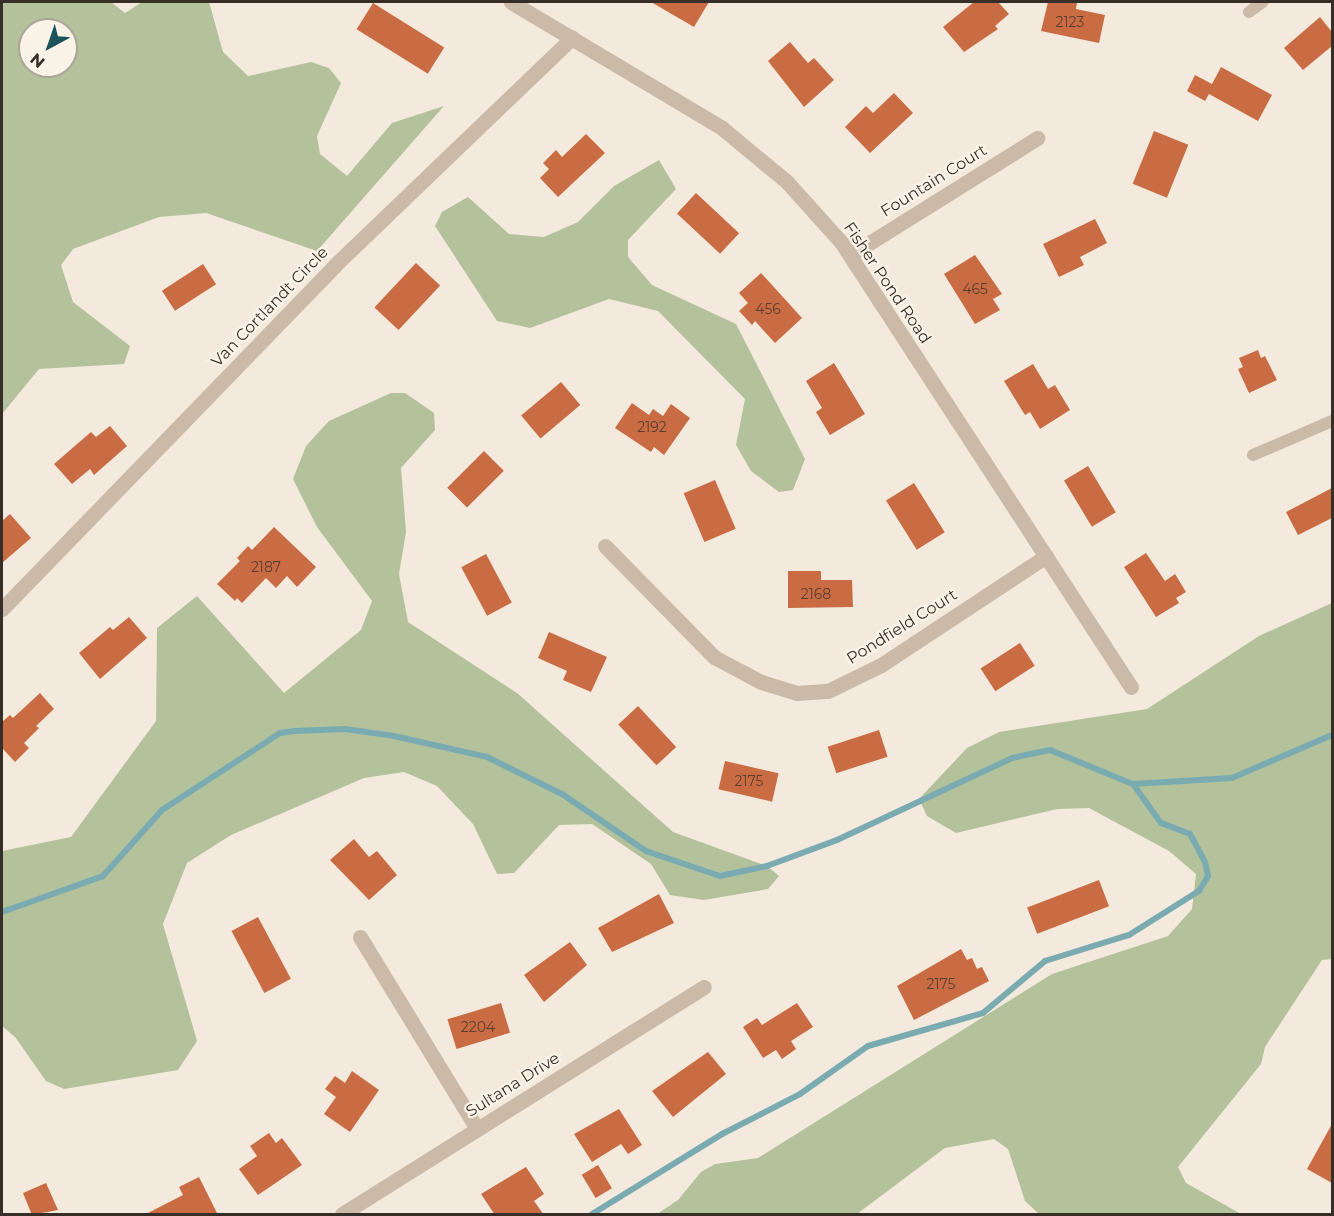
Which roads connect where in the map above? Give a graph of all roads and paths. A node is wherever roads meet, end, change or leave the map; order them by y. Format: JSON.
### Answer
{"nodes":[{"id":1,"x":511,"y":2,"type":"edge"},
{"id":2,"x":1263,"y":2,"type":"edge"},
{"id":3,"x":1249,"y":12,"type":"dead end"},
{"id":4,"x":572,"y":38,"type":"junction"},
{"id":5,"x":1037,"y":138,"type":"dead end"},
{"id":6,"x":850,"y":255,"type":"junction"},
{"id":7,"x":1332,"y":421,"type":"edge"},
{"id":8,"x":1253,"y":455,"type":"dead end"},
{"id":9,"x":605,"y":546,"type":"dead end"},
{"id":10,"x":1046,"y":556,"type":"junction"},
{"id":11,"x":2,"y":609,"type":"edge"},
{"id":12,"x":1131,"y":687,"type":"dead end"},
{"id":13,"x":360,"y":937,"type":"dead end"},
{"id":14,"x":704,"y":987,"type":"dead end"},
{"id":15,"x":477,"y":1129,"type":"junction"},
{"id":16,"x":342,"y":1215,"type":"edge"}],
"edges":[{"from":1,"to":4,"type":"street","name":"Fisher Pond Road"},
{"from":2,"to":3,"type":"lane"},
{"from":4,"to":6,"type":"street","name":"Fisher Pond Road"},
{"from":4,"to":11,"type":"street","name":"Van Cortlandt Circle"},
{"from":5,"to":6,"type":"street","name":"Fountain Court"},
{"from":6,"to":10,"type":"street","name":"Fisher Pond Road"},
{"from":7,"to":8,"type":"lane"},
{"from":9,"to":10,"type":"street","name":"Pondfield Court"},
{"from":10,"to":12,"type":"street","name":"Fisher Pond Road"},
{"from":13,"to":15,"type":"street"},
{"from":14,"to":15,"type":"street","name":"Sultana Drive"},
{"from":15,"to":16,"type":"street","name":"Sultana Drive"}]}
